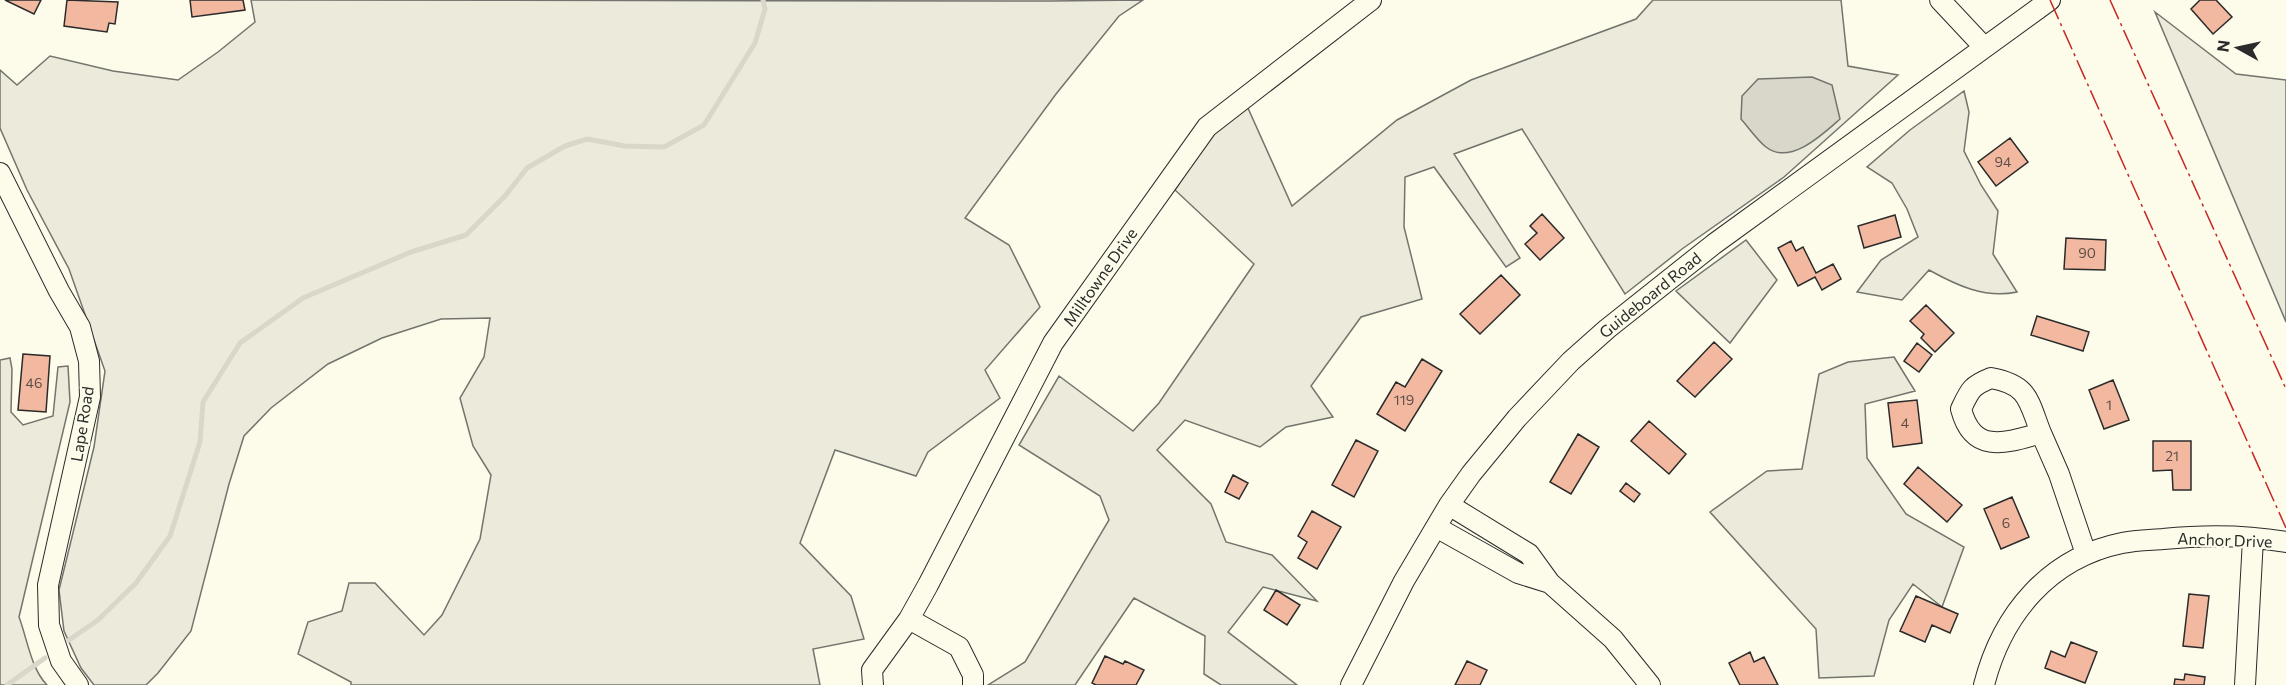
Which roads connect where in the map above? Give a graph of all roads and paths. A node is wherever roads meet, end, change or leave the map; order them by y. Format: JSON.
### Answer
{"nodes":[{"id":1,"x":1371,"y":0,"type":"edge"},
{"id":2,"x":1940,"y":0,"type":"edge"},
{"id":3,"x":2050,"y":0,"type":"edge"},
{"id":4,"x":1984,"y":47,"type":"junction"},
{"id":5,"x":0,"y":173,"type":"edge"},
{"id":6,"x":2042,"y":433,"type":"dead end"},
{"id":7,"x":1449,"y":506,"type":"junction"},
{"id":8,"x":1436,"y":527,"type":"junction"},
{"id":9,"x":2253,"y":538,"type":"junction"},
{"id":10,"x":2286,"y":542,"type":"edge"},
{"id":11,"x":2086,"y":554,"type":"junction"},
{"id":12,"x":1551,"y":583,"type":"junction"},
{"id":13,"x":909,"y":619,"type":"junction"},
{"id":14,"x":78,"y":685,"type":"edge"},
{"id":15,"x":873,"y":685,"type":"edge"},
{"id":16,"x":973,"y":685,"type":"edge"},
{"id":17,"x":1351,"y":685,"type":"edge"},
{"id":18,"x":1650,"y":685,"type":"edge"},
{"id":19,"x":1984,"y":685,"type":"edge"},
{"id":20,"x":2245,"y":685,"type":"edge"}],
"edges":[{"from":1,"to":13,"type":"street","name":"Milltowne Drive"},
{"from":2,"to":4,"type":"street"},
{"from":3,"to":4,"type":"street","name":"Guideboard Road"},
{"from":4,"to":7,"type":"street","name":"Guideboard Road"},
{"from":5,"to":14,"type":"street","name":"Lape Road"},
{"from":6,"to":11,"type":"street"},
{"from":7,"to":8,"type":"street","name":"Guideboard Road"},
{"from":7,"to":12,"type":"street"},
{"from":8,"to":12,"type":"street"},
{"from":8,"to":17,"type":"street","name":"Guideboard Road"},
{"from":9,"to":10,"type":"street","name":"Anchor Drive"},
{"from":9,"to":11,"type":"street","name":"Anchor Drive"},
{"from":9,"to":20,"type":"street"},
{"from":11,"to":19,"type":"street","name":"Anchor Drive"},
{"from":12,"to":18,"type":"street"},
{"from":13,"to":15,"type":"street","name":"Milltowne Drive"},
{"from":13,"to":16,"type":"street"}]}
